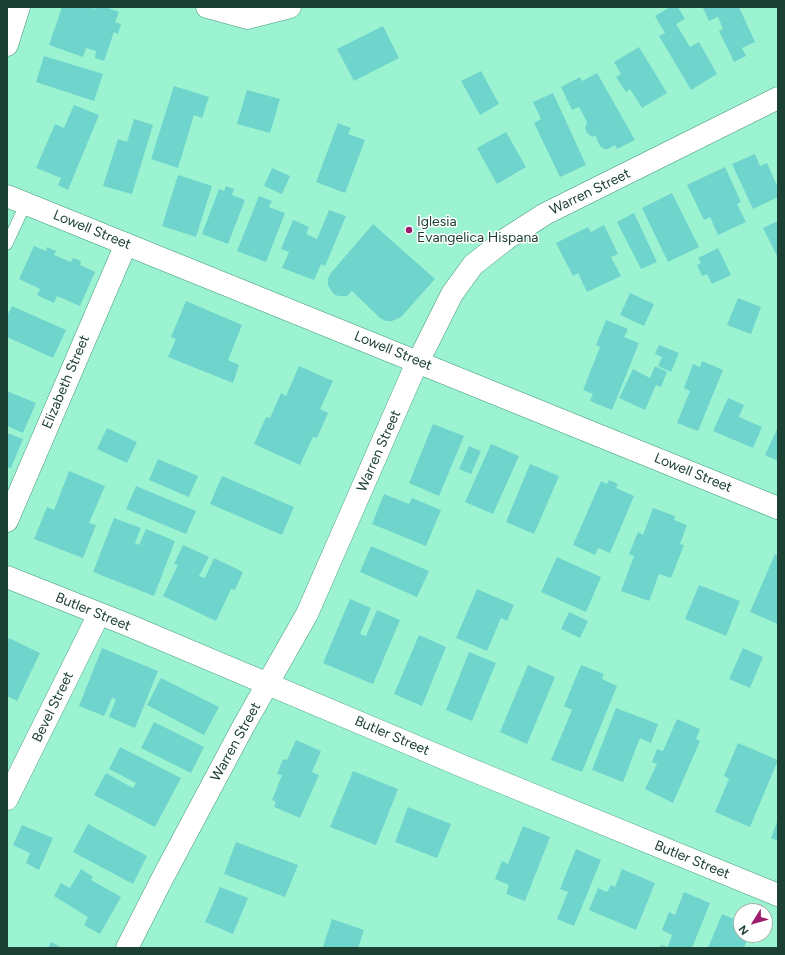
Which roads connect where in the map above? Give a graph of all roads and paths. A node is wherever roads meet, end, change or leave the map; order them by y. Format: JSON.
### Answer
{"nodes":[{"id":1,"x":19,"y":7,"type":"edge"},
{"id":2,"x":207,"y":7,"type":"edge"},
{"id":3,"x":290,"y":7,"type":"edge"},
{"id":4,"x":7,"y":45,"type":"edge"},
{"id":5,"x":778,"y":98,"type":"edge"},
{"id":6,"x":17,"y":200,"type":"edge"},
{"id":7,"x":7,"y":244,"type":"edge"},
{"id":8,"x":126,"y":244,"type":"junction"},
{"id":9,"x":418,"y":362,"type":"junction"},
{"id":10,"x":778,"y":508,"type":"edge"},
{"id":11,"x":7,"y":521,"type":"edge"},
{"id":12,"x":7,"y":577,"type":"edge"},
{"id":13,"x":99,"y":614,"type":"junction"},
{"id":14,"x":268,"y":684,"type":"junction"},
{"id":15,"x":7,"y":799,"type":"edge"},
{"id":16,"x":778,"y":895,"type":"edge"},
{"id":17,"x":127,"y":948,"type":"edge"}],
"edges":[{"from":1,"to":4,"type":"street"},
{"from":2,"to":3,"type":"street"},
{"from":5,"to":9,"type":"street","name":"Warren Street"},
{"from":6,"to":7,"type":"lane"},
{"from":6,"to":8,"type":"street","name":"Lowell Street"},
{"from":8,"to":9,"type":"street","name":"Lowell Street"},
{"from":8,"to":11,"type":"street","name":"Elizabeth Street"},
{"from":9,"to":10,"type":"street","name":"Lowell Street"},
{"from":9,"to":14,"type":"street","name":"Warren Street"},
{"from":12,"to":13,"type":"street","name":"Butler Street"},
{"from":13,"to":14,"type":"street","name":"Butler Street"},
{"from":13,"to":15,"type":"street","name":"Bevel Street"},
{"from":14,"to":16,"type":"street","name":"Butler Street"},
{"from":14,"to":17,"type":"street","name":"Warren Street"}]}
